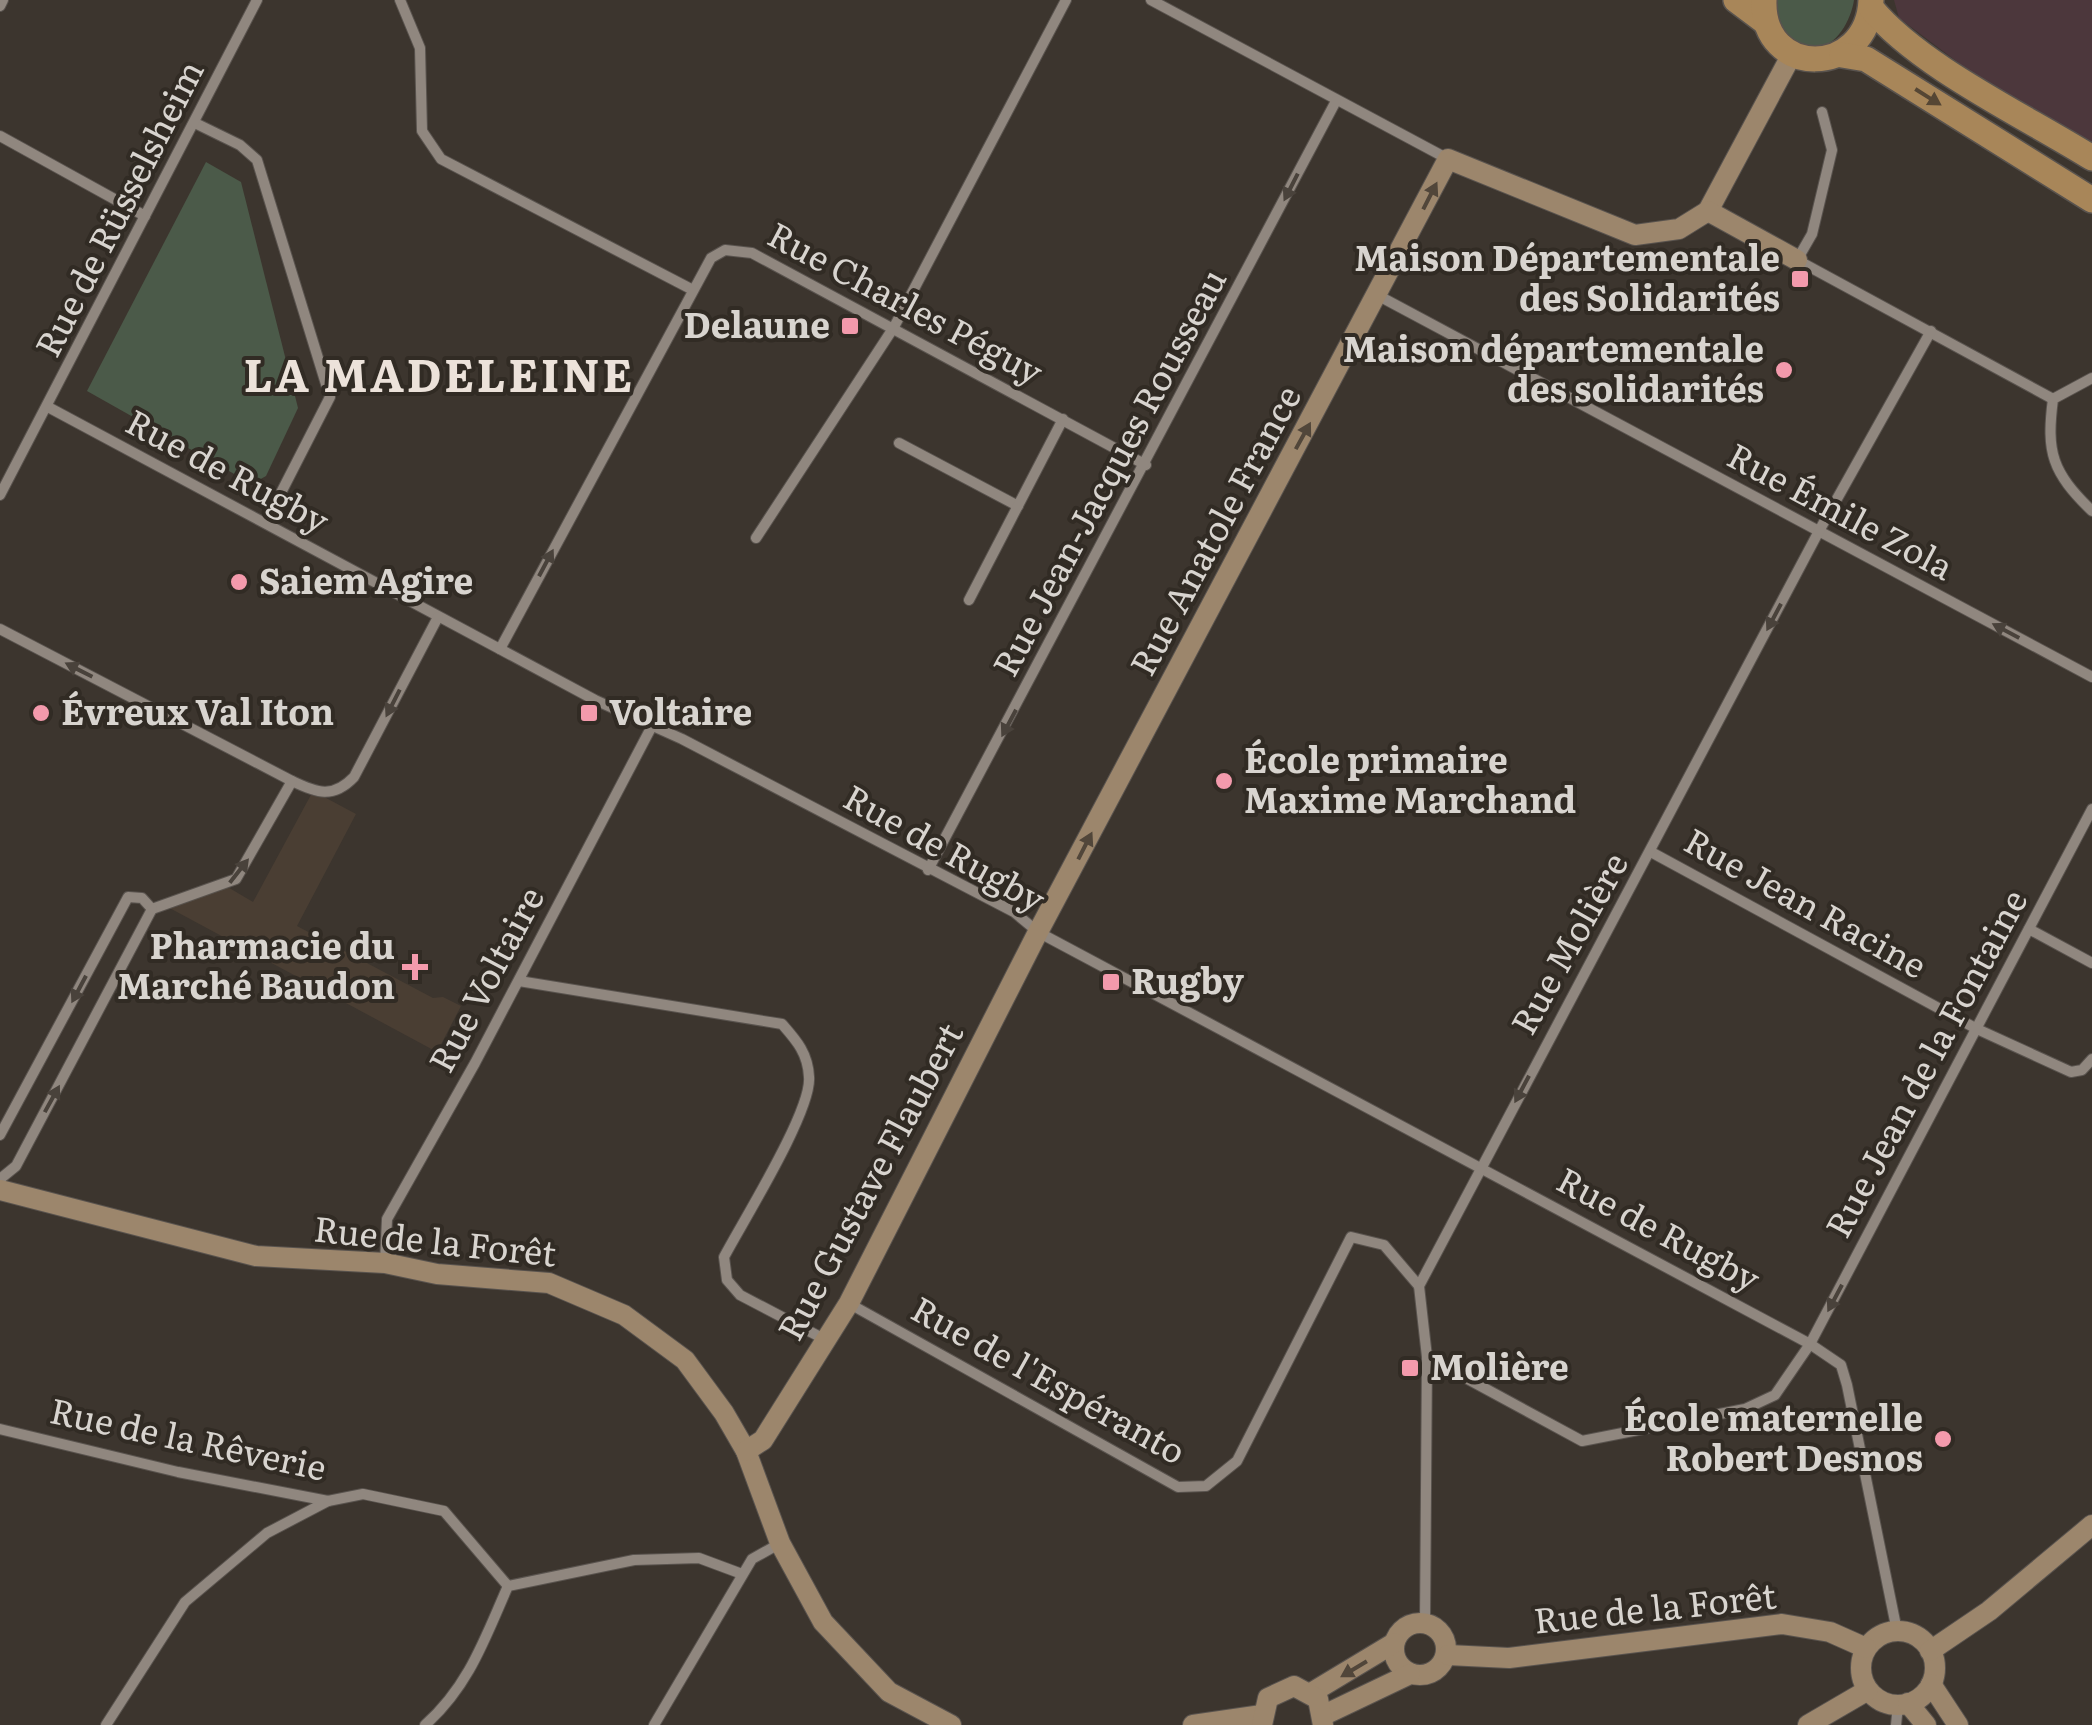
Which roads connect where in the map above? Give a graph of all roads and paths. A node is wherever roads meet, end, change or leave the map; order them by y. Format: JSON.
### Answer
{"nodes":[{"id":1,"x":257,"y":0,"type":"edge"},
{"id":2,"x":400,"y":0,"type":"edge"},
{"id":3,"x":1066,"y":0,"type":"edge"},
{"id":4,"x":1151,"y":0,"type":"edge"},
{"id":5,"x":1736,"y":0,"type":"edge"},
{"id":6,"x":1871,"y":4,"type":"edge"},
{"id":7,"x":1764,"y":10,"type":"edge"},
{"id":8,"x":1792,"y":54,"type":"junction"},
{"id":9,"x":1842,"y":55,"type":"junction"},
{"id":10,"x":1336,"y":101,"type":"junction"},
{"id":11,"x":1822,"y":112,"type":"dead end"},
{"id":12,"x":197,"y":124,"type":"junction"},
{"id":13,"x":0,"y":136,"type":"edge"},
{"id":14,"x":2092,"y":158,"type":"edge"},
{"id":15,"x":1448,"y":159,"type":"junction"},
{"id":16,"x":2092,"y":200,"type":"edge"},
{"id":17,"x":1708,"y":211,"type":"junction"},
{"id":18,"x":145,"y":216,"type":"junction"},
{"id":19,"x":1797,"y":260,"type":"junction"},
{"id":20,"x":693,"y":290,"type":"junction"},
{"id":21,"x":1379,"y":296,"type":"junction"},
{"id":22,"x":894,"y":327,"type":"junction"},
{"id":23,"x":1930,"y":331,"type":"junction"},
{"id":24,"x":2092,"y":378,"type":"edge"},
{"id":25,"x":2053,"y":399,"type":"junction"},
{"id":26,"x":48,"y":408,"type":"junction"},
{"id":27,"x":1063,"y":419,"type":"junction"},
{"id":28,"x":899,"y":443,"type":"dead end"},
{"id":29,"x":1146,"y":464,"type":"junction"},
{"id":30,"x":0,"y":495,"type":"edge"},
{"id":31,"x":1018,"y":506,"type":"junction"},
{"id":32,"x":2092,"y":511,"type":"edge"},
{"id":33,"x":266,"y":522,"type":"junction"},
{"id":34,"x":1819,"y":531,"type":"junction"},
{"id":35,"x":756,"y":538,"type":"dead end"},
{"id":36,"x":969,"y":600,"type":"dead end"},
{"id":37,"x":438,"y":617,"type":"junction"},
{"id":38,"x":0,"y":629,"type":"edge"},
{"id":39,"x":500,"y":649,"type":"junction"},
{"id":40,"x":2092,"y":678,"type":"edge"},
{"id":41,"x":652,"y":726,"type":"junction"},
{"id":42,"x":292,"y":781,"type":"junction"},
{"id":43,"x":2092,"y":809,"type":"edge"},
{"id":44,"x":1651,"y":852,"type":"junction"},
{"id":45,"x":928,"y":870,"type":"junction"},
{"id":46,"x":152,"y":909,"type":"junction"},
{"id":47,"x":2029,"y":929,"type":"junction"},
{"id":48,"x":1038,"y":932,"type":"junction"},
{"id":49,"x":2092,"y":962,"type":"edge"},
{"id":50,"x":519,"y":981,"type":"junction"},
{"id":51,"x":1977,"y":1030,"type":"junction"},
{"id":52,"x":2092,"y":1060,"type":"edge"},
{"id":53,"x":0,"y":1134,"type":"edge"},
{"id":54,"x":1480,"y":1166,"type":"junction"},
{"id":55,"x":0,"y":1180,"type":"edge"},
{"id":56,"x":0,"y":1190,"type":"edge"},
{"id":57,"x":385,"y":1262,"type":"junction"},
{"id":58,"x":1419,"y":1286,"type":"junction"},
{"id":59,"x":849,"y":1303,"type":"junction"},
{"id":60,"x":827,"y":1340,"type":"junction"},
{"id":61,"x":1810,"y":1344,"type":"junction"},
{"id":62,"x":1427,"y":1358,"type":"junction"},
{"id":63,"x":0,"y":1429,"type":"edge"},
{"id":64,"x":746,"y":1451,"type":"junction"},
{"id":65,"x":328,"y":1501,"type":"junction"},
{"id":66,"x":2092,"y":1525,"type":"edge"},
{"id":67,"x":780,"y":1543,"type":"junction"},
{"id":68,"x":742,"y":1574,"type":"junction"},
{"id":69,"x":508,"y":1586,"type":"junction"},
{"id":70,"x":1425,"y":1624,"type":"junction"},
{"id":71,"x":1897,"y":1631,"type":"junction"},
{"id":72,"x":1394,"y":1643,"type":"junction"},
{"id":73,"x":1866,"y":1648,"type":"junction"},
{"id":74,"x":1930,"y":1650,"type":"junction"},
{"id":75,"x":1448,"y":1655,"type":"junction"},
{"id":76,"x":1410,"y":1674,"type":"junction"},
{"id":77,"x":1930,"y":1684,"type":"junction"},
{"id":78,"x":1868,"y":1690,"type":"junction"},
{"id":79,"x":1312,"y":1692,"type":"junction"},
{"id":80,"x":1901,"y":1711,"type":"edge"},
{"id":81,"x":1262,"y":1720,"type":"edge"},
{"id":82,"x":1323,"y":1720,"type":"edge"},
{"id":83,"x":106,"y":1725,"type":"edge"},
{"id":84,"x":426,"y":1725,"type":"edge"},
{"id":85,"x":654,"y":1725,"type":"edge"},
{"id":86,"x":951,"y":1725,"type":"edge"},
{"id":87,"x":1192,"y":1725,"type":"edge"},
{"id":88,"x":1808,"y":1725,"type":"edge"},
{"id":89,"x":1926,"y":1725,"type":"edge"},
{"id":90,"x":1958,"y":1725,"type":"edge"}],
"edges":[{"from":1,"to":12,"type":"street","name":"Rue de Rüsselsheim"},
{"from":2,"to":20,"type":"street"},
{"from":3,"to":22,"type":"street"},
{"from":4,"to":10,"type":"street"},
{"from":5,"to":7,"type":"main road"},
{"from":6,"to":9,"type":"main road"},
{"from":6,"to":14,"type":"main road"},
{"from":7,"to":8,"type":"main road"},
{"from":8,"to":9,"type":"main road"},
{"from":8,"to":17,"type":"street"},
{"from":9,"to":16,"type":"main road","one_way":true},
{"from":10,"to":15,"type":"street"},
{"from":10,"to":29,"type":"street","name":"Rue Jean-Jacques Rousseau","one_way":true},
{"from":11,"to":19,"type":"street"},
{"from":12,"to":18,"type":"street","name":"Rue de Rüsselsheim"},
{"from":12,"to":33,"type":"street"},
{"from":13,"to":18,"type":"street"},
{"from":15,"to":17,"type":"street"},
{"from":21,"to":15,"type":"street","name":"Rue Anatole France","one_way":true},
{"from":17,"to":19,"type":"street"},
{"from":18,"to":26,"type":"street","name":"Rue de Rüsselsheim"},
{"from":19,"to":23,"type":"street"},
{"from":20,"to":22,"type":"street","name":"Rue Charles Péguy"},
{"from":39,"to":20,"type":"street","name":"Rue Charles Péguy","one_way":true},
{"from":21,"to":34,"type":"street","name":"Rue Émile Zola"},
{"from":48,"to":21,"type":"street","name":"Rue Anatole France","one_way":true},
{"from":22,"to":27,"type":"street","name":"Rue Charles Péguy"},
{"from":22,"to":35,"type":"street"},
{"from":23,"to":25,"type":"street"},
{"from":23,"to":34,"type":"street","name":"Rue Molière"},
{"from":24,"to":25,"type":"street"},
{"from":25,"to":32,"type":"street"},
{"from":26,"to":30,"type":"street","name":"Rue de Rüsselsheim"},
{"from":26,"to":33,"type":"street","name":"Rue de Rugby"},
{"from":27,"to":29,"type":"street","name":"Rue Charles Péguy"},
{"from":27,"to":31,"type":"street"},
{"from":28,"to":31,"type":"street"},
{"from":29,"to":45,"type":"street","name":"Rue Jean-Jacques Rousseau","one_way":true},
{"from":31,"to":36,"type":"street"},
{"from":33,"to":37,"type":"street","name":"Rue de Rugby"},
{"from":40,"to":34,"type":"street","name":"Rue Émile Zola","one_way":true},
{"from":34,"to":44,"type":"street","name":"Rue Molière","one_way":true},
{"from":37,"to":39,"type":"street","name":"Rue de Rugby"},
{"from":37,"to":42,"type":"street","one_way":true},
{"from":42,"to":38,"type":"street","one_way":true},
{"from":39,"to":41,"type":"street","name":"Rue de Rugby"},
{"from":41,"to":45,"type":"street","name":"Rue de Rugby"},
{"from":41,"to":50,"type":"street","name":"Rue Voltaire"},
{"from":46,"to":42,"type":"street","one_way":true},
{"from":43,"to":47,"type":"street","name":"Rue Jean de la Fontaine"},
{"from":44,"to":51,"type":"street","name":"Rue Jean Racine"},
{"from":44,"to":54,"type":"street","name":"Rue Molière","one_way":true},
{"from":45,"to":48,"type":"street","name":"Rue de Rugby"},
{"from":46,"to":53,"type":"street","one_way":true},
{"from":55,"to":46,"type":"street","one_way":true},
{"from":47,"to":49,"type":"street"},
{"from":47,"to":51,"type":"street","name":"Rue Jean de la Fontaine"},
{"from":48,"to":54,"type":"street","name":"Rue de Rugby"},
{"from":48,"to":59,"type":"street","name":"Rue Gustave Flaubert"},
{"from":50,"to":57,"type":"street","name":"Rue Voltaire"},
{"from":50,"to":60,"type":"street"},
{"from":51,"to":52,"type":"street","name":"Rue Jean Racine"},
{"from":51,"to":61,"type":"street","name":"Rue Jean de la Fontaine","one_way":true},
{"from":54,"to":58,"type":"street","name":"Rue Molière"},
{"from":54,"to":61,"type":"street","name":"Rue de Rugby"},
{"from":56,"to":57,"type":"street","name":"Rue de la Forêt"},
{"from":57,"to":64,"type":"street","name":"Rue de la Forêt"},
{"from":58,"to":59,"type":"street","name":"Rue de l'Espéranto"},
{"from":58,"to":62,"type":"street"},
{"from":59,"to":60,"type":"street","name":"Rue Gustave Flaubert"},
{"from":60,"to":64,"type":"street","name":"Rue Gustave Flaubert"},
{"from":61,"to":62,"type":"street","name":"Rue Jean de la Fontaine"},
{"from":61,"to":71,"type":"street","name":"Rue de Rugby"},
{"from":62,"to":70,"type":"street"},
{"from":63,"to":65,"type":"street","name":"Rue de la Rêverie"},
{"from":64,"to":67,"type":"street","name":"Rue de la Forêt"},
{"from":65,"to":69,"type":"street","name":"Rue de la Rêverie"},
{"from":65,"to":83,"type":"street"},
{"from":66,"to":74,"type":"street"},
{"from":67,"to":68,"type":"street"},
{"from":67,"to":86,"type":"street","name":"Rue de la Forêt"},
{"from":68,"to":69,"type":"street"},
{"from":68,"to":85,"type":"street"},
{"from":69,"to":84,"type":"street"},
{"from":70,"to":72,"type":"street"},
{"from":70,"to":75,"type":"street"},
{"from":71,"to":73,"type":"street"},
{"from":71,"to":74,"type":"street"},
{"from":72,"to":76,"type":"street"},
{"from":72,"to":79,"type":"street","one_way":true},
{"from":73,"to":75,"type":"street","name":"Rue de la Forêt"},
{"from":73,"to":78,"type":"street"},
{"from":74,"to":77,"type":"street"},
{"from":75,"to":76,"type":"street","name":"Rue de la Forêt"},
{"from":76,"to":82,"type":"street","name":"Rue de la Forêt"},
{"from":77,"to":80,"type":"street"},
{"from":77,"to":90,"type":"street"},
{"from":78,"to":80,"type":"street"},
{"from":78,"to":88,"type":"street"},
{"from":79,"to":81,"type":"street"},
{"from":79,"to":82,"type":"street"},
{"from":80,"to":89,"type":"street"},
{"from":81,"to":87,"type":"street"}]}
